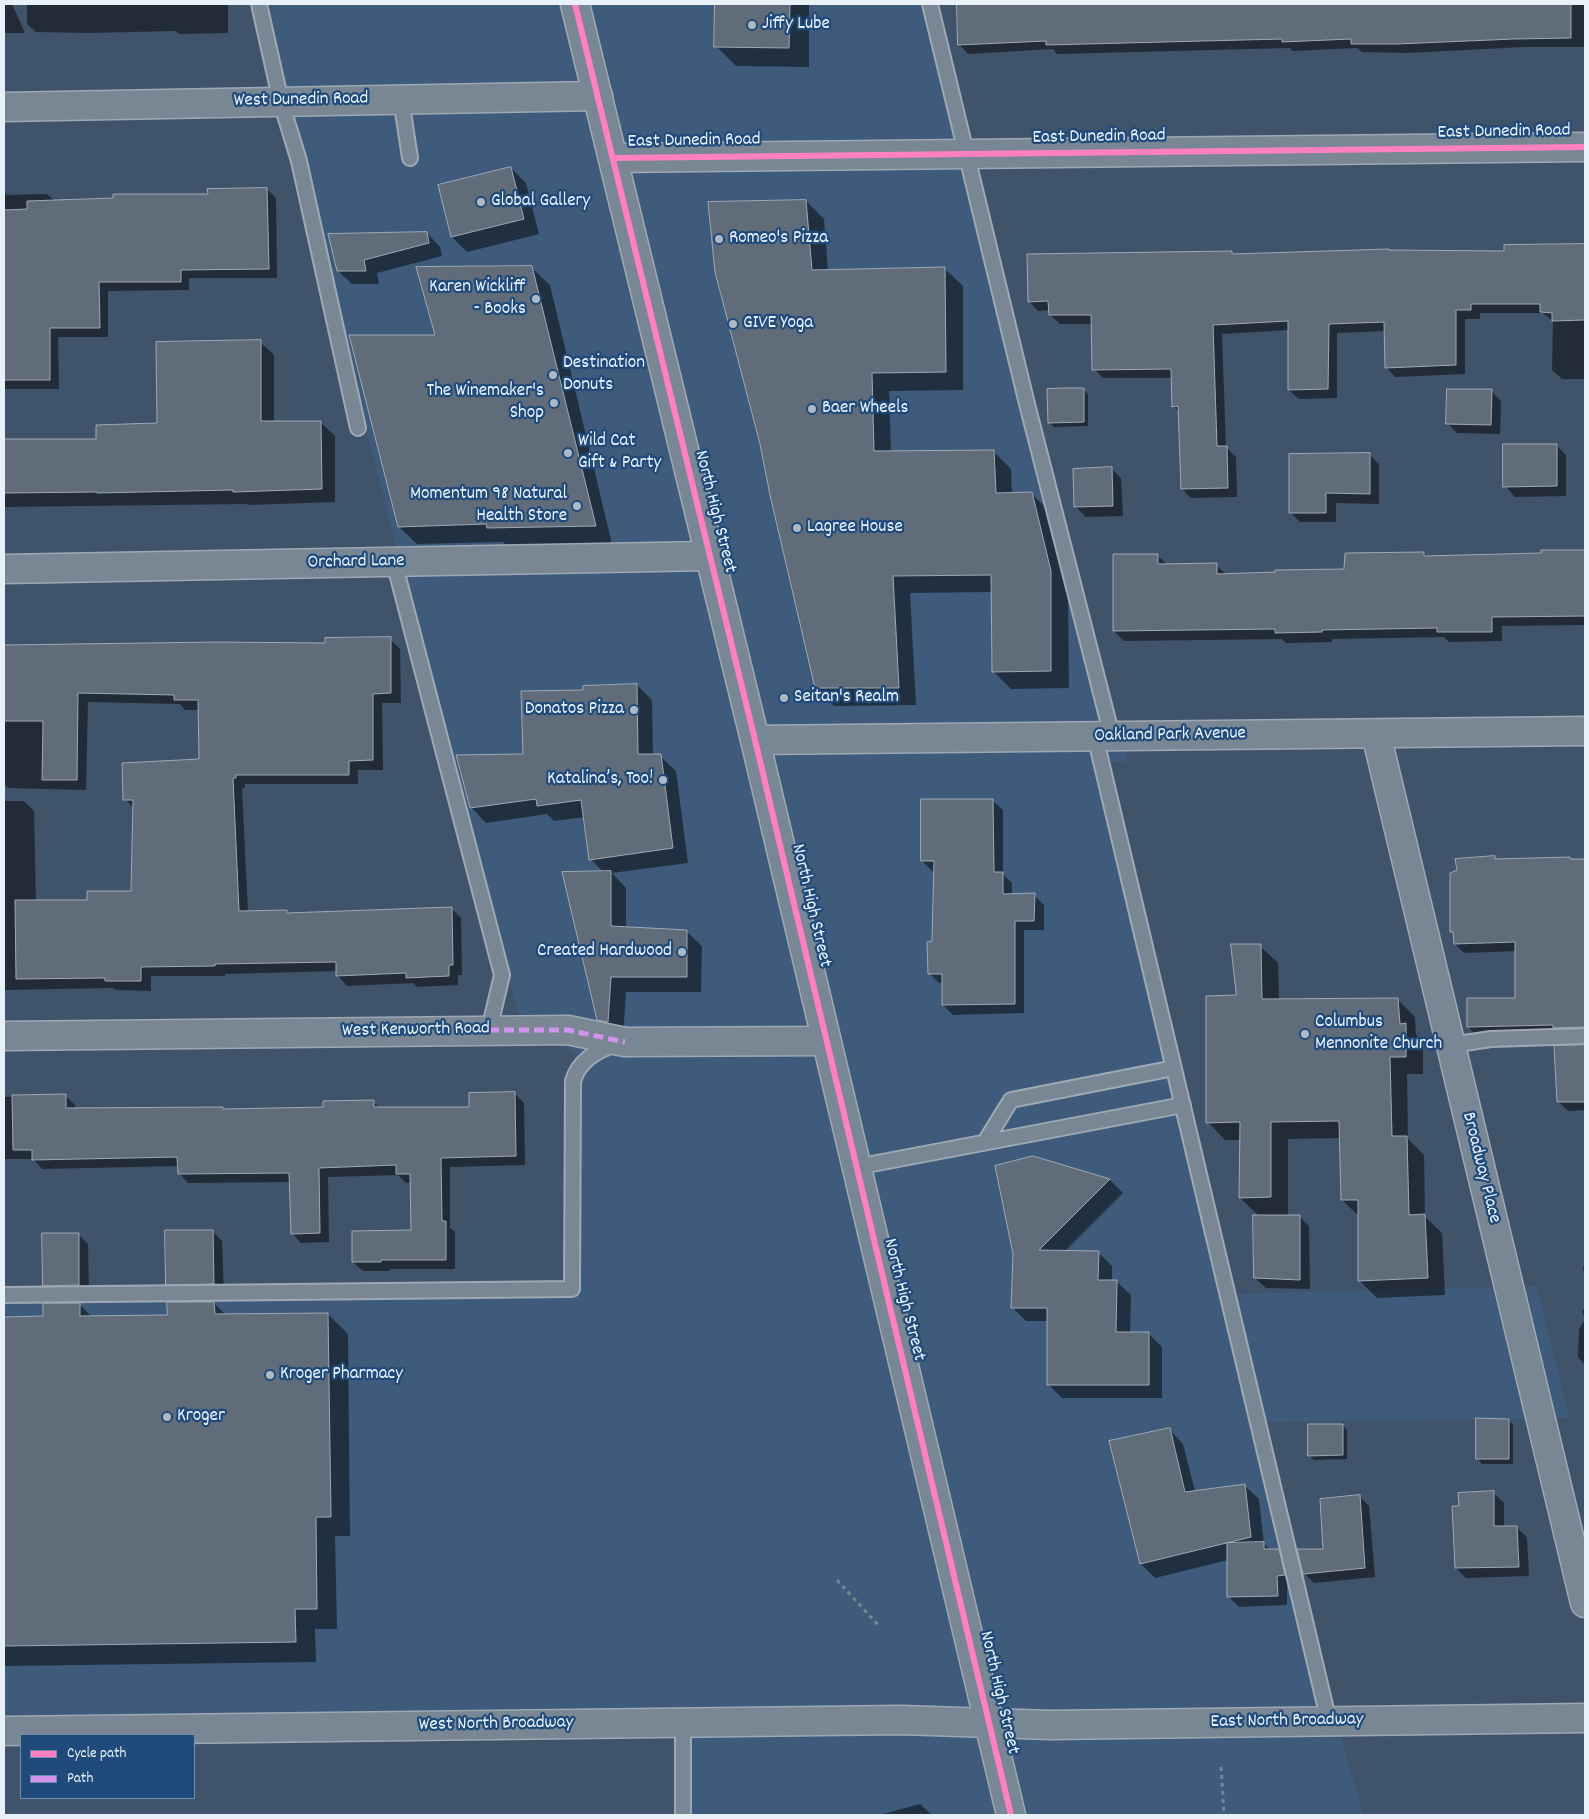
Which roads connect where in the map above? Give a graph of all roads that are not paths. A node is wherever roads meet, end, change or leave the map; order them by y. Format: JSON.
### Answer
{"nodes":[{"id":1,"x":259,"y":4,"type":"edge"},
{"id":2,"x":575,"y":4,"type":"edge"},
{"id":3,"x":930,"y":4,"type":"edge"},
{"id":4,"x":598,"y":96,"type":"junction"},
{"id":5,"x":401,"y":99,"type":"junction"},
{"id":6,"x":281,"y":102,"type":"junction"},
{"id":7,"x":4,"y":107,"type":"edge"},
{"id":8,"x":1585,"y":147,"type":"edge"},
{"id":9,"x":967,"y":154,"type":"junction"},
{"id":10,"x":410,"y":158,"type":"dead end"},
{"id":11,"x":613,"y":158,"type":"junction"},
{"id":12,"x":358,"y":428,"type":"dead end"},
{"id":13,"x":709,"y":556,"type":"junction"},
{"id":14,"x":394,"y":562,"type":"junction"},
{"id":15,"x":4,"y":569,"type":"edge"},
{"id":16,"x":1585,"y":731,"type":"edge"},
{"id":17,"x":1376,"y":734,"type":"junction"},
{"id":18,"x":1103,"y":736,"type":"junction"},
{"id":19,"x":755,"y":740,"type":"junction"},
{"id":20,"x":489,"y":1030,"type":"junction"},
{"id":21,"x":4,"y":1036,"type":"edge"},
{"id":22,"x":1585,"y":1036,"type":"edge"},
{"id":23,"x":826,"y":1041,"type":"junction"},
{"id":24,"x":625,"y":1042,"type":"junction"},
{"id":25,"x":1451,"y":1046,"type":"junction"},
{"id":26,"x":1174,"y":1068,"type":"junction"},
{"id":27,"x":1183,"y":1105,"type":"junction"},
{"id":28,"x":985,"y":1142,"type":"junction"},
{"id":29,"x":856,"y":1166,"type":"junction"},
{"id":30,"x":4,"y":1295,"type":"edge"},
{"id":31,"x":1585,"y":1603,"type":"edge"},
{"id":32,"x":1585,"y":1718,"type":"edge"},
{"id":33,"x":989,"y":1722,"type":"junction"},
{"id":34,"x":1329,"y":1722,"type":"junction"},
{"id":35,"x":683,"y":1723,"type":"junction"},
{"id":36,"x":4,"y":1731,"type":"edge"},
{"id":37,"x":683,"y":1815,"type":"edge"},
{"id":38,"x":1011,"y":1815,"type":"edge"}],
"edges":[{"from":1,"to":6,"type":"lane"},
{"from":2,"to":4,"type":"street","name":"North High Street"},
{"from":3,"to":9,"type":"lane"},
{"from":4,"to":5,"type":"street","name":"West Dunedin Road"},
{"from":4,"to":11,"type":"street","name":"North High Street"},
{"from":5,"to":6,"type":"street","name":"West Dunedin Road"},
{"from":5,"to":10,"type":"lane"},
{"from":6,"to":7,"type":"street","name":"West Dunedin Road"},
{"from":6,"to":12,"type":"lane"},
{"from":8,"to":9,"type":"street","name":"East Dunedin Road"},
{"from":9,"to":11,"type":"street","name":"East Dunedin Road"},
{"from":9,"to":18,"type":"lane"},
{"from":11,"to":13,"type":"street","name":"North High Street"},
{"from":13,"to":14,"type":"street","name":"Orchard Lane"},
{"from":13,"to":19,"type":"street","name":"North High Street"},
{"from":14,"to":15,"type":"street","name":"Orchard Lane"},
{"from":14,"to":20,"type":"lane"},
{"from":16,"to":17,"type":"street","name":"Oakland Park Avenue"},
{"from":17,"to":18,"type":"street","name":"Oakland Park Avenue"},
{"from":17,"to":25,"type":"street","name":"Broadway Place"},
{"from":18,"to":19,"type":"street","name":"Oakland Park Avenue"},
{"from":18,"to":26,"type":"lane"},
{"from":19,"to":23,"type":"street","name":"North High Street"},
{"from":20,"to":21,"type":"street","name":"West Kenworth Road"},
{"from":20,"to":24,"type":"street","name":"West Kenworth Road"},
{"from":22,"to":25,"type":"lane"},
{"from":23,"to":24,"type":"street","name":"West Kenworth Road"},
{"from":23,"to":29,"type":"street","name":"North High Street"},
{"from":24,"to":30,"type":"lane"},
{"from":25,"to":31,"type":"street","name":"Broadway Place"},
{"from":26,"to":27,"type":"lane"},
{"from":26,"to":28,"type":"lane"},
{"from":27,"to":28,"type":"lane"},
{"from":27,"to":34,"type":"lane"},
{"from":28,"to":29,"type":"lane"},
{"from":29,"to":33,"type":"street","name":"North High Street"},
{"from":32,"to":34,"type":"street","name":"East North Broadway"},
{"from":33,"to":34,"type":"street","name":"East North Broadway"},
{"from":33,"to":35,"type":"street","name":"West North Broadway"},
{"from":33,"to":38,"type":"street","name":"North High Street"},
{"from":35,"to":36,"type":"street","name":"West North Broadway"},
{"from":35,"to":37,"type":"lane"}]}
